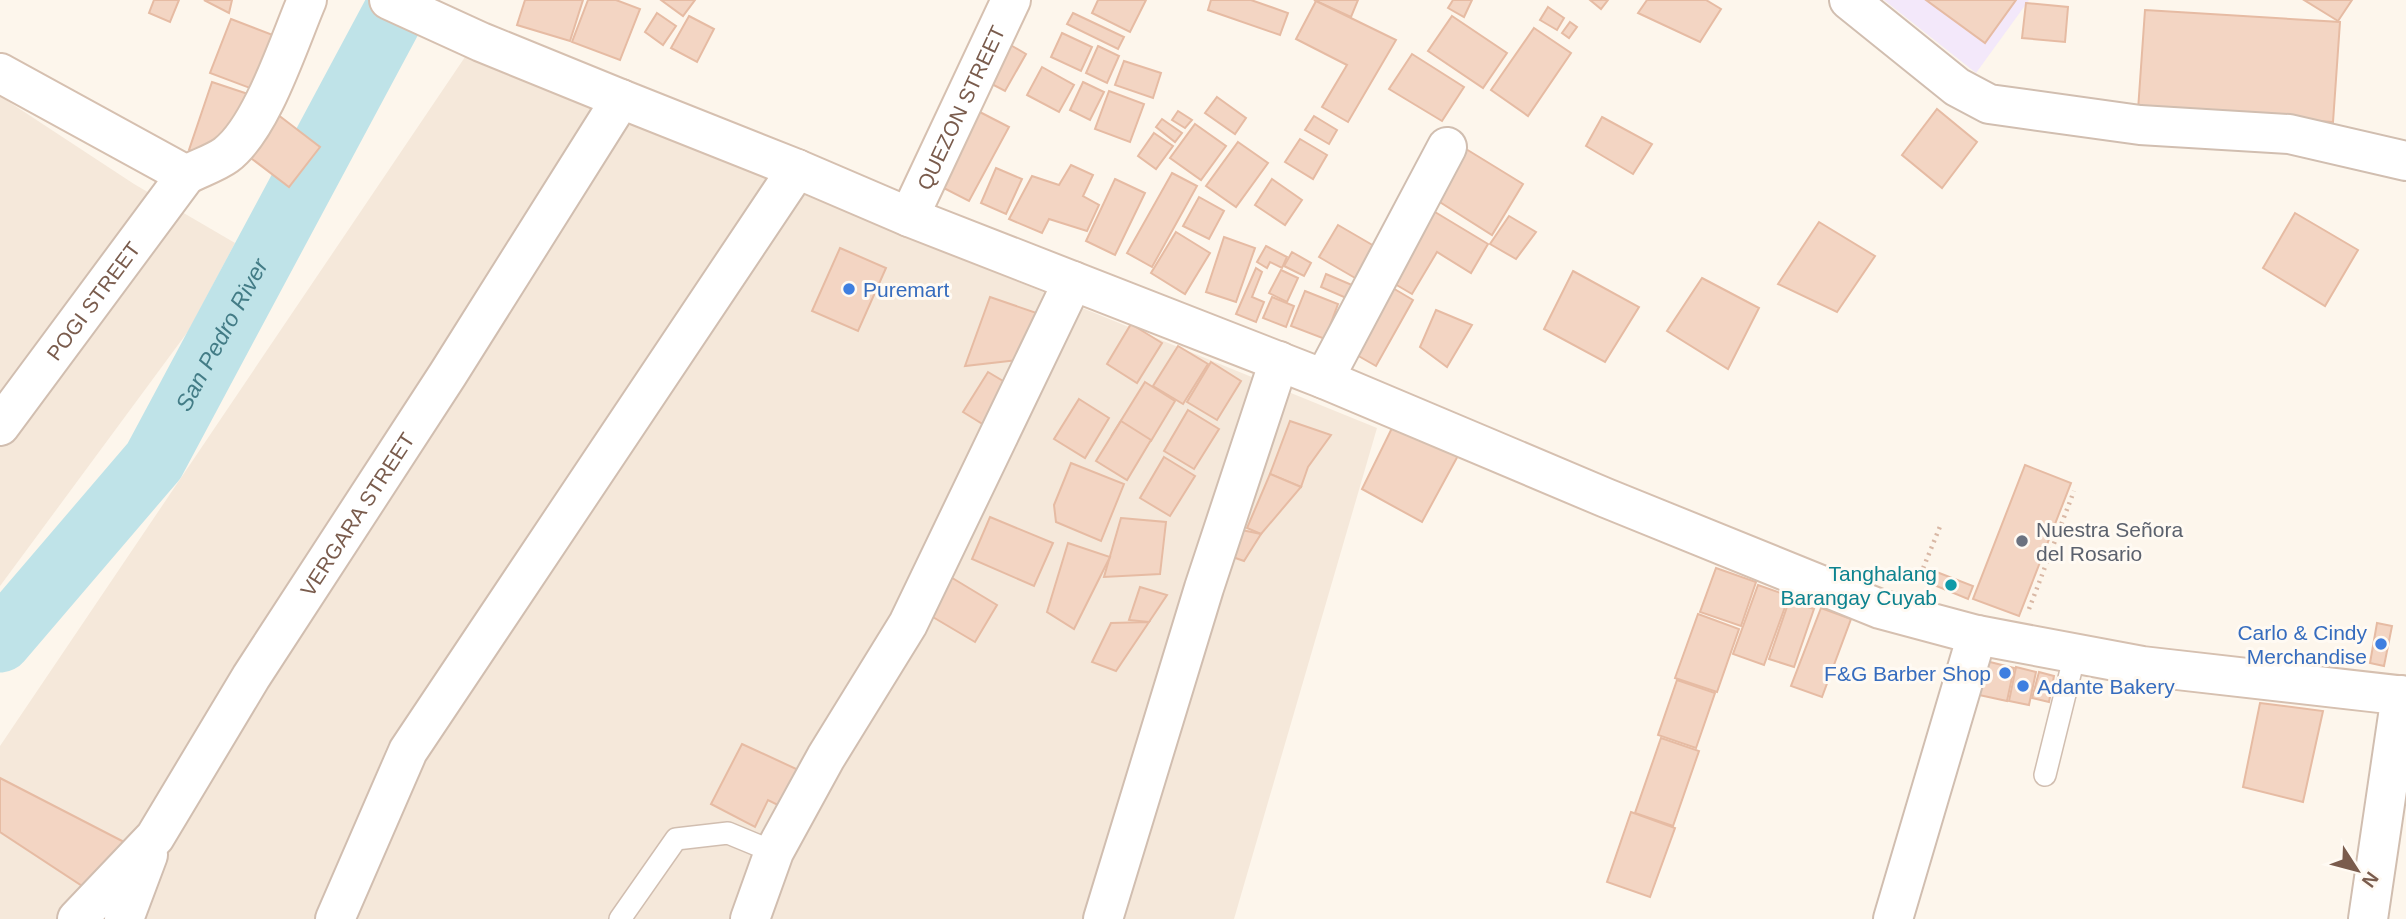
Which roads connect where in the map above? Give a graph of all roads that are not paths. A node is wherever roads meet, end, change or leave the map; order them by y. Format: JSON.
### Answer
{"nodes":[{"id":1,"x":307,"y":0,"type":"edge"},
{"id":2,"x":389,"y":0,"type":"edge"},
{"id":3,"x":1011,"y":0,"type":"edge"},
{"id":4,"x":1849,"y":0,"type":"edge"},
{"id":5,"x":0,"y":72,"type":"edge"},
{"id":6,"x":621,"y":99,"type":"junction"},
{"id":7,"x":1447,"y":147,"type":"dead end"},
{"id":8,"x":2406,"y":162,"type":"edge"},
{"id":9,"x":797,"y":169,"type":"junction"},
{"id":10,"x":186,"y":175,"type":"junction"},
{"id":11,"x":909,"y":217,"type":"junction"},
{"id":12,"x":1073,"y":281,"type":"junction"},
{"id":13,"x":1279,"y":361,"type":"junction"},
{"id":14,"x":1324,"y":379,"type":"junction"},
{"id":15,"x":0,"y":426,"type":"edge"},
{"id":16,"x":1977,"y":635,"type":"junction"},
{"id":17,"x":2075,"y":654,"type":"junction"},
{"id":18,"x":2404,"y":695,"type":"edge"},
{"id":19,"x":2045,"y":775,"type":"dead end"},
{"id":20,"x":155,"y":837,"type":"junction"},
{"id":21,"x":774,"y":852,"type":"junction"},
{"id":22,"x":77,"y":919,"type":"edge"},
{"id":23,"x":124,"y":919,"type":"edge"},
{"id":24,"x":335,"y":919,"type":"edge"},
{"id":25,"x":620,"y":919,"type":"edge"},
{"id":26,"x":750,"y":919,"type":"edge"},
{"id":27,"x":1103,"y":919,"type":"edge"},
{"id":28,"x":1894,"y":919,"type":"edge"},
{"id":29,"x":2368,"y":919,"type":"edge"}],
"edges":[{"from":1,"to":10,"type":"street"},
{"from":2,"to":6,"type":"street"},
{"from":3,"to":11,"type":"street","name":"QUEZON STREET"},
{"from":4,"to":8,"type":"street"},
{"from":5,"to":10,"type":"street"},
{"from":6,"to":9,"type":"street"},
{"from":6,"to":20,"type":"street","name":"VERGARA STREET"},
{"from":7,"to":14,"type":"street"},
{"from":9,"to":11,"type":"street"},
{"from":9,"to":24,"type":"street"},
{"from":10,"to":15,"type":"street","name":"POGI STREET"},
{"from":11,"to":12,"type":"street"},
{"from":12,"to":13,"type":"street"},
{"from":12,"to":21,"type":"street"},
{"from":13,"to":14,"type":"street"},
{"from":13,"to":27,"type":"street"},
{"from":14,"to":16,"type":"street"},
{"from":16,"to":17,"type":"street"},
{"from":16,"to":28,"type":"street"},
{"from":17,"to":18,"type":"street"},
{"from":17,"to":19,"type":"lane"},
{"from":18,"to":29,"type":"street"},
{"from":20,"to":22,"type":"street","name":"VERGARA STREET"},
{"from":20,"to":23,"type":"street"},
{"from":21,"to":25,"type":"lane"},
{"from":21,"to":26,"type":"street"}]}
